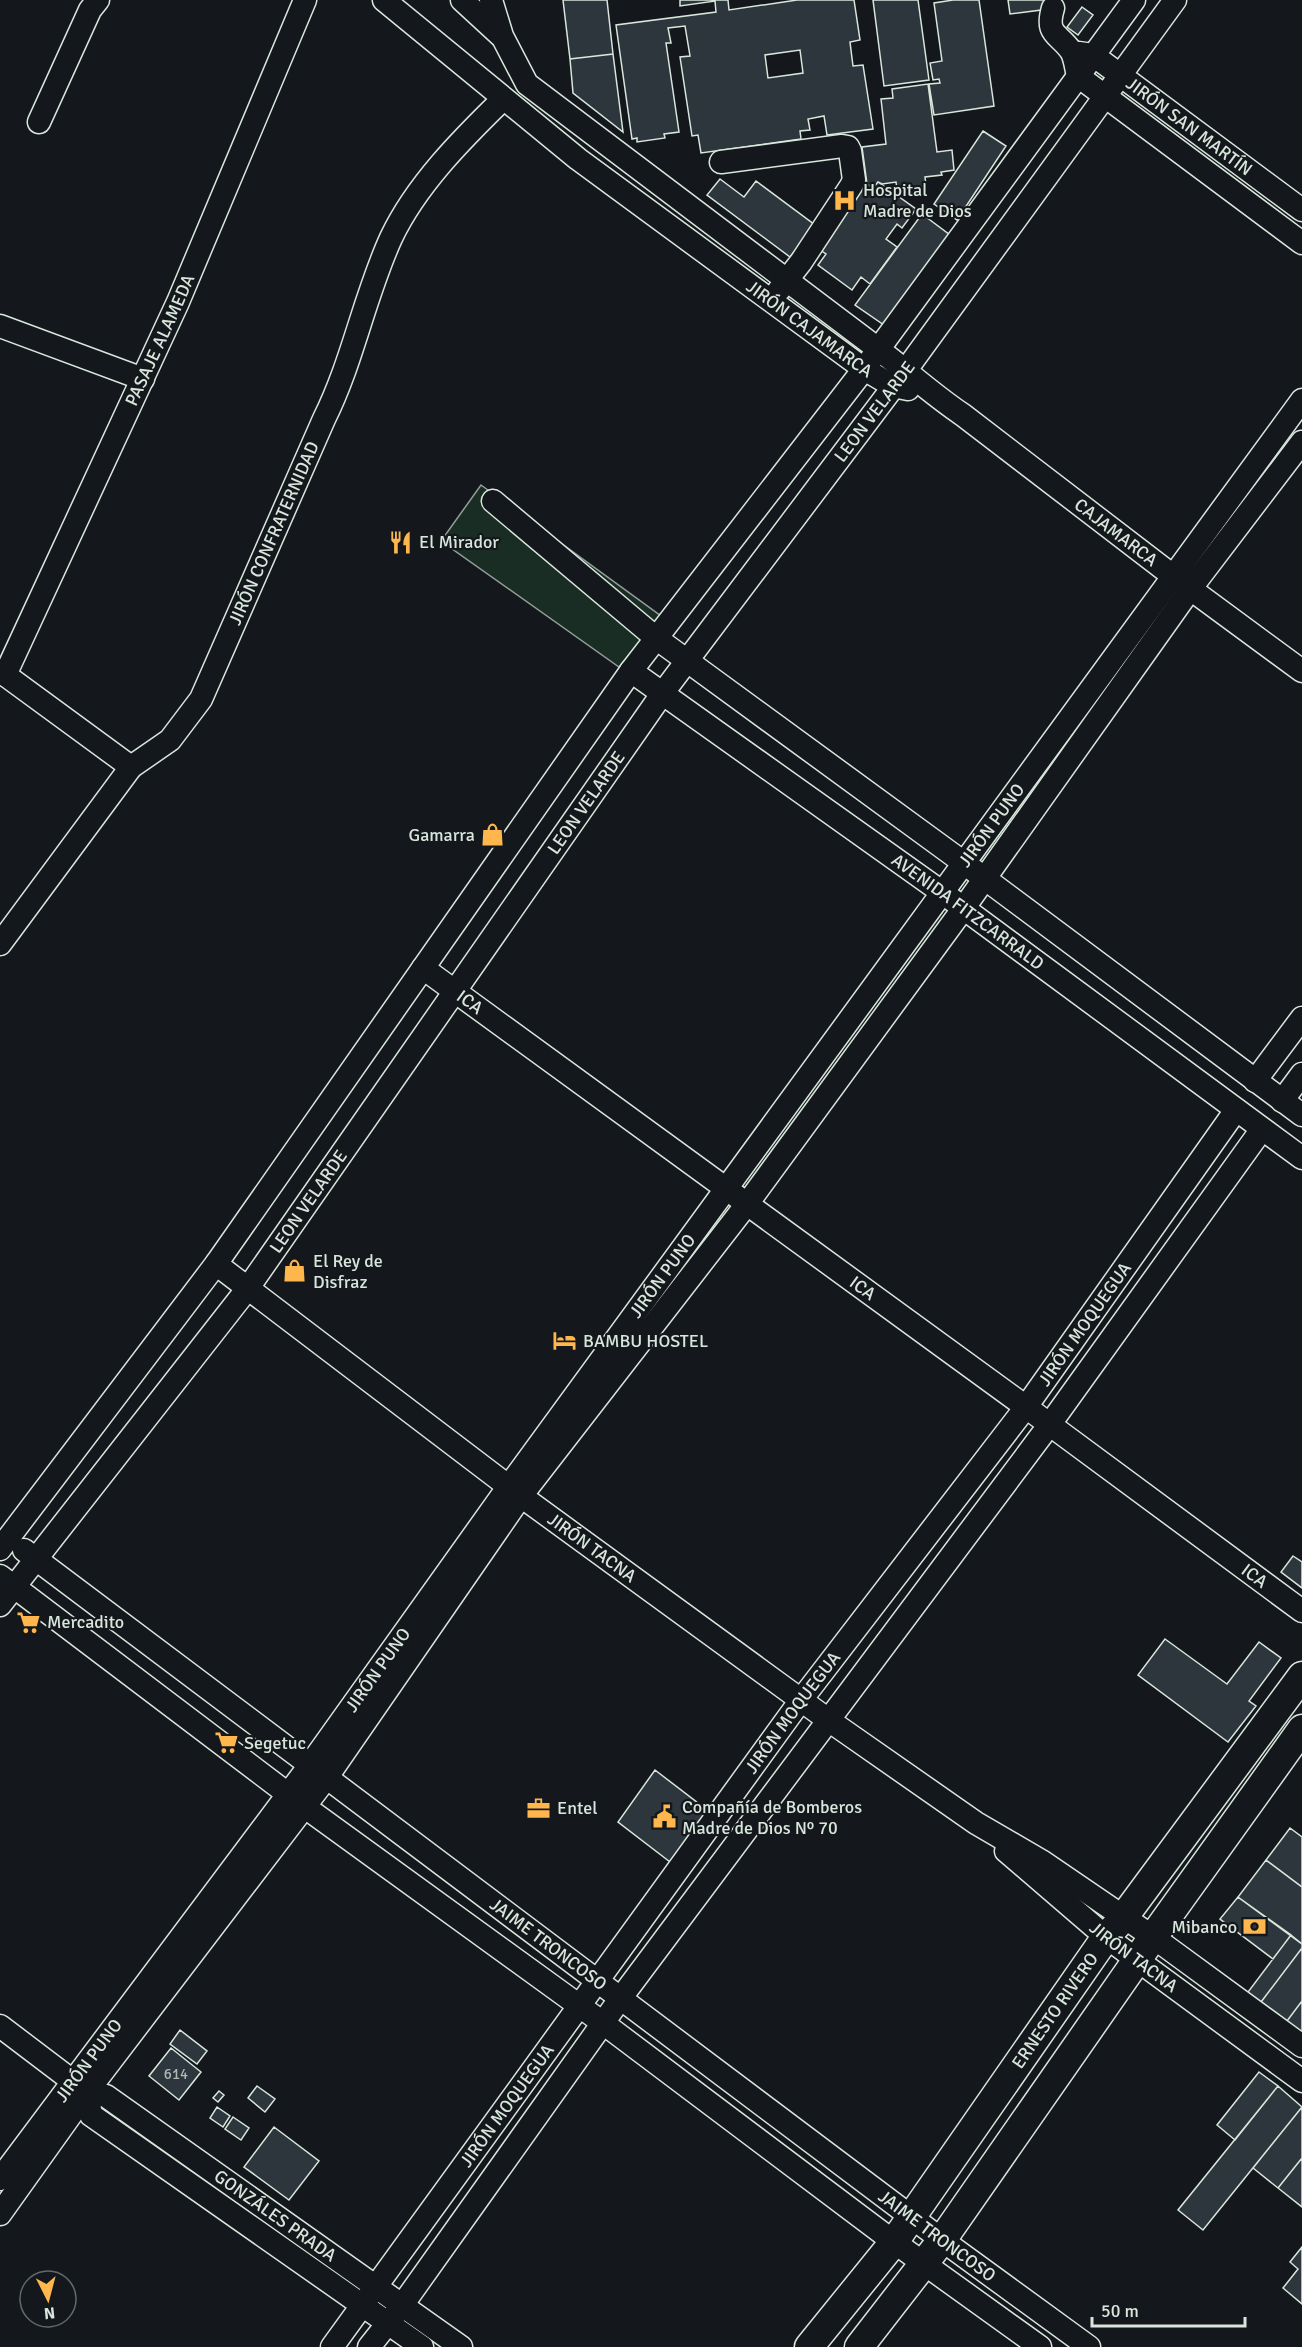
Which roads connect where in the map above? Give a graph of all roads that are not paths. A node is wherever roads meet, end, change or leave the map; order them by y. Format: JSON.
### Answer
{"nodes":[{"id":1,"x":98,"y":0,"type":"edge"},
{"id":2,"x":305,"y":0,"type":"edge"},
{"id":3,"x":384,"y":0,"type":"edge"},
{"id":4,"x":462,"y":0,"type":"edge"},
{"id":5,"x":491,"y":0,"type":"edge"},
{"id":6,"x":1134,"y":0,"type":"edge"},
{"id":7,"x":1175,"y":0,"type":"edge"},
{"id":8,"x":1053,"y":8,"type":"dead end"},
{"id":9,"x":502,"y":36,"type":"junction"},
{"id":10,"x":1082,"y":53,"type":"junction"},
{"id":11,"x":1121,"y":75,"type":"junction"},
{"id":12,"x":1078,"y":76,"type":"junction"},
{"id":13,"x":1106,"y":97,"type":"junction"},
{"id":14,"x":503,"y":99,"type":"junction"},
{"id":15,"x":39,"y":122,"type":"dead end"},
{"id":16,"x":721,"y":162,"type":"dead end"},
{"id":17,"x":668,"y":188,"type":"junction"},
{"id":18,"x":636,"y":201,"type":"junction"},
{"id":19,"x":1302,"y":210,"type":"edge"},
{"id":20,"x":1302,"y":243,"type":"edge"},
{"id":21,"x":787,"y":280,"type":"junction"},
{"id":22,"x":771,"y":301,"type":"junction"},
{"id":23,"x":2,"y":330,"type":"edge"},
{"id":24,"x":878,"y":349,"type":"junction"},
{"id":25,"x":864,"y":369,"type":"junction"},
{"id":26,"x":899,"y":378,"type":"junction"},
{"id":27,"x":143,"y":379,"type":"junction"},
{"id":28,"x":930,"y":393,"type":"joint"},
{"id":29,"x":1302,"y":400,"type":"edge"},
{"id":30,"x":1302,"y":442,"type":"edge"},
{"id":31,"x":493,"y":501,"type":"dead end"},
{"id":32,"x":1182,"y":582,"type":"junction"},
{"id":33,"x":656,"y":638,"type":"junction"},
{"id":34,"x":686,"y":660,"type":"junction"},
{"id":35,"x":632,"y":671,"type":"junction"},
{"id":36,"x":1302,"y":671,"type":"edge"},
{"id":37,"x":2,"y":673,"type":"edge"},
{"id":38,"x":662,"y":693,"type":"junction"},
{"id":39,"x":131,"y":767,"type":"junction"},
{"id":40,"x":964,"y":863,"type":"junction"},
{"id":41,"x":984,"y":878,"type":"junction"},
{"id":42,"x":943,"y":893,"type":"junction"},
{"id":43,"x":963,"y":909,"type":"junction"},
{"id":44,"x":0,"y":944,"type":"edge"},
{"id":45,"x":423,"y":968,"type":"junction"},
{"id":46,"x":455,"y":992,"type":"junction"},
{"id":47,"x":1302,"y":1018,"type":"edge"},
{"id":48,"x":1302,"y":1074,"type":"edge"},
{"id":49,"x":1256,"y":1080,"type":"junction"},
{"id":50,"x":1282,"y":1101,"type":"junction"},
{"id":51,"x":1236,"y":1110,"type":"junction"},
{"id":52,"x":1302,"y":1115,"type":"edge"},
{"id":53,"x":1262,"y":1129,"type":"junction"},
{"id":54,"x":1302,"y":1158,"type":"edge"},
{"id":55,"x":726,"y":1188,"type":"junction"},
{"id":56,"x":747,"y":1204,"type":"junction"},
{"id":57,"x":216,"y":1264,"type":"junction"},
{"id":58,"x":248,"y":1288,"type":"junction"},
{"id":59,"x":1026,"y":1407,"type":"junction"},
{"id":60,"x":1050,"y":1424,"type":"junction"},
{"id":61,"x":515,"y":1491,"type":"junction"},
{"id":62,"x":4,"y":1544,"type":"edge"},
{"id":63,"x":35,"y":1558,"type":"junction"},
{"id":64,"x":7,"y":1581,"type":"edge"},
{"id":65,"x":0,"y":1605,"type":"edge"},
{"id":66,"x":1302,"y":1611,"type":"edge"},
{"id":67,"x":1302,"y":1676,"type":"edge"},
{"id":68,"x":801,"y":1700,"type":"junction"},
{"id":69,"x":827,"y":1719,"type":"junction"},
{"id":70,"x":1302,"y":1730,"type":"edge"},
{"id":71,"x":318,"y":1771,"type":"junction"},
{"id":72,"x":296,"y":1800,"type":"junction"},
{"id":73,"x":683,"y":1862,"type":"junction"},
{"id":74,"x":708,"y":1880,"type":"junction"},
{"id":75,"x":1114,"y":1928,"type":"junction"},
{"id":76,"x":1146,"y":1949,"type":"junction"},
{"id":77,"x":596,"y":1981,"type":"junction"},
{"id":78,"x":620,"y":1999,"type":"junction"},
{"id":79,"x":579,"y":2006,"type":"junction"},
{"id":80,"x":603,"y":2023,"type":"junction"},
{"id":81,"x":0,"y":2026,"type":"edge"},
{"id":82,"x":1302,"y":2046,"type":"edge"},
{"id":83,"x":1302,"y":2081,"type":"edge"},
{"id":84,"x":80,"y":2087,"type":"junction"},
{"id":85,"x":0,"y":2180,"type":"edge"},
{"id":86,"x":0,"y":2214,"type":"edge"},
{"id":87,"x":911,"y":2216,"type":"junction"},
{"id":88,"x":942,"y":2240,"type":"junction"},
{"id":89,"x":894,"y":2242,"type":"junction"},
{"id":90,"x":924,"y":2263,"type":"junction"},
{"id":91,"x":377,"y":2285,"type":"junction"},
{"id":92,"x":403,"y":2304,"type":"junction"},
{"id":93,"x":363,"y":2305,"type":"junction"},
{"id":94,"x":388,"y":2322,"type":"junction"},
{"id":95,"x":332,"y":2347,"type":"edge"},
{"id":96,"x":369,"y":2347,"type":"edge"},
{"id":97,"x":422,"y":2347,"type":"edge"},
{"id":98,"x":461,"y":2347,"type":"edge"},
{"id":99,"x":809,"y":2347,"type":"edge"},
{"id":100,"x":859,"y":2347,"type":"edge"},
{"id":101,"x":1040,"y":2347,"type":"edge"},
{"id":102,"x":1089,"y":2347,"type":"edge"}],
"edges":[{"from":1,"to":15,"type":"street"},
{"from":2,"to":27,"type":"street","name":"PASAJE ALAMEDA"},
{"from":3,"to":14,"type":"street","name":"JIRÓN CAJAMARCA"},
{"from":4,"to":9,"type":"street"},
{"from":5,"to":9,"type":"street"},
{"from":6,"to":10,"type":"street","name":"LEON VELARDE"},
{"from":7,"to":11,"type":"street","name":"LEON VELARDE"},
{"from":8,"to":10,"type":"street","name":"JIRÓN SAN MARTÍN"},
{"from":9,"to":17,"type":"street","name":"JIRÓN CAJAMARCA"},
{"from":10,"to":11,"type":"street","name":"JIRÓN SAN MARTÍN"},
{"from":10,"to":12,"type":"street","name":"LEON VELARDE"},
{"from":11,"to":13,"type":"street","name":"LEON VELARDE"},
{"from":11,"to":19,"type":"street","name":"JIRÓN SAN MARTÍN"},
{"from":12,"to":13,"type":"street"},
{"from":12,"to":24,"type":"street","name":"LEON VELARDE"},
{"from":13,"to":20,"type":"street"},
{"from":13,"to":26,"type":"street","name":"LEON VELARDE"},
{"from":14,"to":18,"type":"street","name":"JIRÓN CAJAMARCA"},
{"from":14,"to":39,"type":"street","name":"JIRÓN CONFRATERNIDAD"},
{"from":16,"to":21,"type":"street"},
{"from":17,"to":18,"type":"street"},
{"from":17,"to":21,"type":"street","name":"JIRÓN CAJAMARCA"},
{"from":18,"to":22,"type":"street","name":"JIRÓN CAJAMARCA"},
{"from":21,"to":22,"type":"street"},
{"from":21,"to":24,"type":"street","name":"JIRÓN CAJAMARCA"},
{"from":22,"to":25,"type":"street","name":"JIRÓN CAJAMARCA"},
{"from":23,"to":27,"type":"street"},
{"from":24,"to":25,"type":"street","name":"LEON VELARDE"},
{"from":24,"to":26,"type":"street","name":"JIRÓN CAJAMARCA"},
{"from":25,"to":26,"type":"street","name":"JIRÓN CAJAMARCA"},
{"from":25,"to":33,"type":"street","name":"LEON VELARDE"},
{"from":26,"to":28,"type":"street","name":"JIRÓN CAJAMARCA"},
{"from":26,"to":34,"type":"street","name":"LEON VELARDE"},
{"from":27,"to":37,"type":"street","name":"PASAJE ALAMEDA"},
{"from":28,"to":32,"type":"street","name":"CAJAMARCA"},
{"from":29,"to":32,"type":"street","name":"JIRÓN PUNO"},
{"from":30,"to":32,"type":"street","name":"JIRÓN PUNO"},
{"from":31,"to":33,"type":"street","name":"AVENIDA FITZCARRALD"},
{"from":32,"to":36,"type":"street","name":"CAJAMARCA"},
{"from":32,"to":40,"type":"street","name":"JIRÓN PUNO"},
{"from":32,"to":41,"type":"street","name":"JIRÓN PUNO"},
{"from":33,"to":34,"type":"street","name":"AVENIDA FITZCARRALD"},
{"from":33,"to":35,"type":"street","name":"LEON VELARDE"},
{"from":34,"to":38,"type":"street","name":"LEON VELARDE"},
{"from":34,"to":40,"type":"street","name":"AVENIDA FITZCARRALD"},
{"from":35,"to":38,"type":"street","name":"AVENIDA FITZCARRALD"},
{"from":35,"to":45,"type":"street","name":"LEON VELARDE"},
{"from":37,"to":39,"type":"street"},
{"from":38,"to":42,"type":"street","name":"AVENIDA FITZCARRALD"},
{"from":38,"to":46,"type":"street","name":"LEON VELARDE"},
{"from":39,"to":44,"type":"street","name":"JIRÓN CONFRATERNIDAD"},
{"from":40,"to":41,"type":"street","name":"AVENIDA FITZCARRALD"},
{"from":40,"to":42,"type":"street","name":"JIRÓN PUNO"},
{"from":41,"to":43,"type":"street","name":"JIRÓN PUNO"},
{"from":41,"to":49,"type":"street","name":"AVENIDA FITZCARRALD"},
{"from":42,"to":43,"type":"street","name":"AVENIDA FITZCARRALD"},
{"from":42,"to":55,"type":"street","name":"JIRÓN PUNO"},
{"from":43,"to":51,"type":"street","name":"AVENIDA FITZCARRALD"},
{"from":43,"to":56,"type":"street","name":"JIRÓN PUNO"},
{"from":45,"to":46,"type":"street","name":"ICA"},
{"from":45,"to":57,"type":"street","name":"LEON VELARDE"},
{"from":46,"to":55,"type":"street","name":"ICA"},
{"from":46,"to":58,"type":"street","name":"LEON VELARDE"},
{"from":47,"to":49,"type":"street"},
{"from":48,"to":50,"type":"street"},
{"from":49,"to":50,"type":"street","name":"AVENIDA FITZCARRALD"},
{"from":50,"to":52,"type":"street","name":"AVENIDA FITZCARRALD"},
{"from":51,"to":53,"type":"street","name":"AVENIDA FITZCARRALD"},
{"from":51,"to":59,"type":"street","name":"JIRÓN MOQUEGUA"},
{"from":53,"to":54,"type":"street","name":"AVENIDA FITZCARRALD"},
{"from":53,"to":60,"type":"street","name":"JIRÓN MOQUEGUA"},
{"from":55,"to":56,"type":"street","name":"ICA"},
{"from":55,"to":61,"type":"street","name":"JIRÓN PUNO"},
{"from":56,"to":59,"type":"street","name":"ICA"},
{"from":56,"to":61,"type":"street","name":"JIRÓN PUNO"},
{"from":57,"to":58,"type":"street","name":"JIRÓN TACNA"},
{"from":57,"to":62,"type":"street","name":"LEON VELARDE"},
{"from":58,"to":61,"type":"street","name":"JIRÓN TACNA"},
{"from":58,"to":63,"type":"street","name":"LEON VELARDE"},
{"from":59,"to":60,"type":"street","name":"ICA"},
{"from":59,"to":68,"type":"street","name":"JIRÓN MOQUEGUA"},
{"from":60,"to":66,"type":"street","name":"ICA"},
{"from":60,"to":69,"type":"street","name":"JIRÓN MOQUEGUA"},
{"from":61,"to":68,"type":"street","name":"JIRÓN TACNA"},
{"from":61,"to":71,"type":"street","name":"JIRÓN PUNO"},
{"from":62,"to":63,"type":"street","name":"JAIME TRONCOSO"},
{"from":63,"to":64,"type":"street","name":"LEON VELARDE"},
{"from":63,"to":71,"type":"street","name":"JAIME TRONCOSO"},
{"from":64,"to":65,"type":"street","name":"LEON VELARDE"},
{"from":64,"to":72,"type":"street","name":"JAIME TRONCOSO"},
{"from":67,"to":75,"type":"main road","name":"ERNESTO RIVERO"},
{"from":68,"to":69,"type":"street","name":"JIRÓN TACNA"},
{"from":68,"to":73,"type":"street","name":"JIRÓN MOQUEGUA"},
{"from":69,"to":74,"type":"street","name":"JIRÓN MOQUEGUA"},
{"from":69,"to":75,"type":"street","name":"JIRÓN TACNA"},
{"from":70,"to":76,"type":"main road"},
{"from":71,"to":72,"type":"street","name":"JIRÓN PUNO"},
{"from":71,"to":77,"type":"street","name":"JAIME TRONCOSO"},
{"from":72,"to":79,"type":"street","name":"JAIME TRONCOSO"},
{"from":72,"to":84,"type":"street","name":"JIRÓN PUNO"},
{"from":73,"to":74,"type":"street"},
{"from":73,"to":77,"type":"street","name":"JIRÓN MOQUEGUA"},
{"from":74,"to":78,"type":"street","name":"JIRÓN MOQUEGUA"},
{"from":75,"to":76,"type":"street","name":"JIRÓN TACNA"},
{"from":75,"to":87,"type":"main road","name":"ERNESTO RIVERO"},
{"from":76,"to":82,"type":"street","name":"JIRÓN TACNA"},
{"from":76,"to":83,"type":"street","name":"JIRÓN TACNA"},
{"from":76,"to":88,"type":"main road"},
{"from":77,"to":78,"type":"street","name":"JAIME TRONCOSO"},
{"from":77,"to":79,"type":"street","name":"JIRÓN MOQUEGUA"},
{"from":78,"to":80,"type":"street","name":"JIRÓN MOQUEGUA"},
{"from":78,"to":87,"type":"street","name":"JAIME TRONCOSO"},
{"from":79,"to":80,"type":"street","name":"JAIME TRONCOSO"},
{"from":79,"to":91,"type":"street","name":"JIRÓN MOQUEGUA"},
{"from":80,"to":89,"type":"street","name":"JAIME TRONCOSO"},
{"from":80,"to":92,"type":"street","name":"JIRÓN MOQUEGUA"},
{"from":81,"to":84,"type":"street","name":"GONZÁLES PRADA"},
{"from":84,"to":85,"type":"street","name":"JIRÓN PUNO"},
{"from":84,"to":86,"type":"street","name":"JIRÓN PUNO"},
{"from":84,"to":91,"type":"street","name":"GONZÁLES PRADA"},
{"from":84,"to":93,"type":"street","name":"GONZÁLES PRADA"},
{"from":87,"to":88,"type":"street","name":"JAIME TRONCOSO"},
{"from":87,"to":89,"type":"main road","name":"ERNESTO RIVERO"},
{"from":88,"to":90,"type":"main road"},
{"from":88,"to":102,"type":"street","name":"JAIME TRONCOSO"},
{"from":89,"to":90,"type":"street","name":"JAIME TRONCOSO"},
{"from":89,"to":99,"type":"main road","name":"ERNESTO RIVERO"},
{"from":90,"to":100,"type":"main road"},
{"from":90,"to":101,"type":"street","name":"JAIME TRONCOSO"},
{"from":91,"to":92,"type":"street","name":"GONZÁLES PRADA"},
{"from":91,"to":93,"type":"street","name":"JIRÓN MOQUEGUA"},
{"from":92,"to":94,"type":"street","name":"JIRÓN MOQUEGUA"},
{"from":92,"to":98,"type":"street","name":"GONZÁLES PRADA"},
{"from":93,"to":94,"type":"street","name":"GONZÁLES PRADA"},
{"from":93,"to":95,"type":"street","name":"JIRÓN MOQUEGUA"},
{"from":94,"to":96,"type":"street","name":"JIRÓN MOQUEGUA"},
{"from":94,"to":97,"type":"street","name":"GONZÁLES PRADA"}]}
